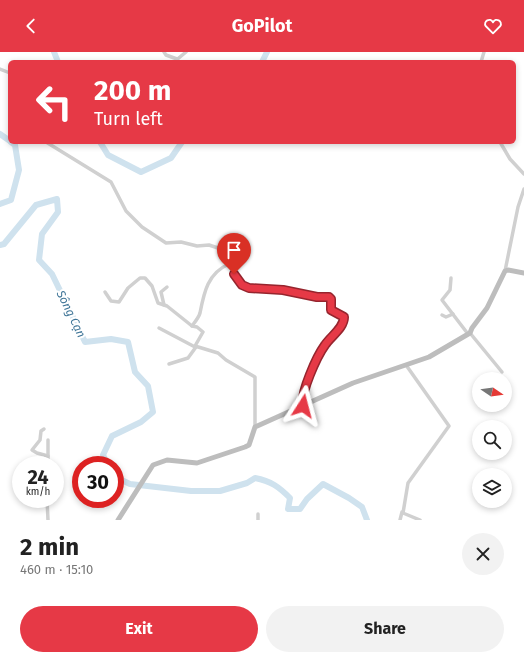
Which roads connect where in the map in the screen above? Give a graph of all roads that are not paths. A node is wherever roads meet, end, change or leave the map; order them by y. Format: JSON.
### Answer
{"nodes":[{"id":1,"x":164,"y":52,"type":"edge"},
{"id":2,"x":186,"y":52,"type":"edge"},
{"id":3,"x":174,"y":60,"type":"edge"},
{"id":4,"x":176,"y":60,"type":"edge"},
{"id":5,"x":49,"y":144,"type":"edge"},
{"id":6,"x":501,"y":144,"type":"edge"},
{"id":7,"x":524,"y":174,"type":"edge"},
{"id":8,"x":524,"y":190,"type":"edge"},
{"id":9,"x":229,"y":264,"type":"junction"},
{"id":10,"x":505,"y":271,"type":"junction"},
{"id":11,"x":524,"y":273,"type":"edge"},
{"id":12,"x":451,"y":278,"type":"dead end"},
{"id":13,"x":167,"y":287,"type":"dead end"},
{"id":14,"x":105,"y":292,"type":"dead end"},
{"id":15,"x":164,"y":306,"type":"junction"},
{"id":16,"x":453,"y":314,"type":"junction"},
{"id":17,"x":442,"y":315,"type":"dead end"},
{"id":18,"x":192,"y":326,"type":"junction"},
{"id":19,"x":159,"y":328,"type":"dead end"},
{"id":20,"x":469,"y":333,"type":"junction"},
{"id":21,"x":196,"y":347,"type":"junction"},
{"id":22,"x":169,"y":364,"type":"dead end"},
{"id":23,"x":406,"y":365,"type":"junction"},
{"id":24,"x":502,"y":372,"type":"dead end"},
{"id":25,"x":303,"y":406,"type":"junction"},
{"id":26,"x":255,"y":426,"type":"junction"},
{"id":27,"x":44,"y":429,"type":"dead end"},
{"id":28,"x":48,"y":440,"type":"dead end"},
{"id":29,"x":48,"y":456,"type":"joint"},
{"id":30,"x":47,"y":508,"type":"edge"},
{"id":31,"x":402,"y":512,"type":"junction"},
{"id":32,"x":258,"y":514,"type":"dead end"},
{"id":33,"x":48,"y":520,"type":"edge"},
{"id":34,"x":118,"y":520,"type":"edge"},
{"id":35,"x":258,"y":520,"type":"edge"},
{"id":36,"x":400,"y":520,"type":"edge"},
{"id":37,"x":420,"y":520,"type":"edge"}],
"edges":[{"from":1,"to":3,"type":"street"},
{"from":2,"to":4,"type":"street"},
{"from":5,"to":9,"type":"street"},
{"from":6,"to":7,"type":"street"},
{"from":8,"to":10,"type":"street"},
{"from":9,"to":18,"type":"street"},
{"from":9,"to":25,"type":"street"},
{"from":10,"to":11,"type":"street"},
{"from":10,"to":20,"type":"street"},
{"from":12,"to":16,"type":"street"},
{"from":13,"to":15,"type":"street"},
{"from":14,"to":15,"type":"street"},
{"from":15,"to":18,"type":"street"},
{"from":16,"to":17,"type":"street"},
{"from":16,"to":20,"type":"street"},
{"from":18,"to":21,"type":"street"},
{"from":19,"to":21,"type":"street"},
{"from":20,"to":23,"type":"street"},
{"from":20,"to":24,"type":"street"},
{"from":21,"to":22,"type":"street"},
{"from":21,"to":26,"type":"street"},
{"from":23,"to":25,"type":"street"},
{"from":23,"to":31,"type":"street"},
{"from":25,"to":26,"type":"street"},
{"from":26,"to":34,"type":"street"},
{"from":27,"to":29,"type":"street"},
{"from":28,"to":29,"type":"street"},
{"from":30,"to":33,"type":"street"},
{"from":31,"to":36,"type":"street"},
{"from":31,"to":37,"type":"street"},
{"from":32,"to":35,"type":"street"}]}
